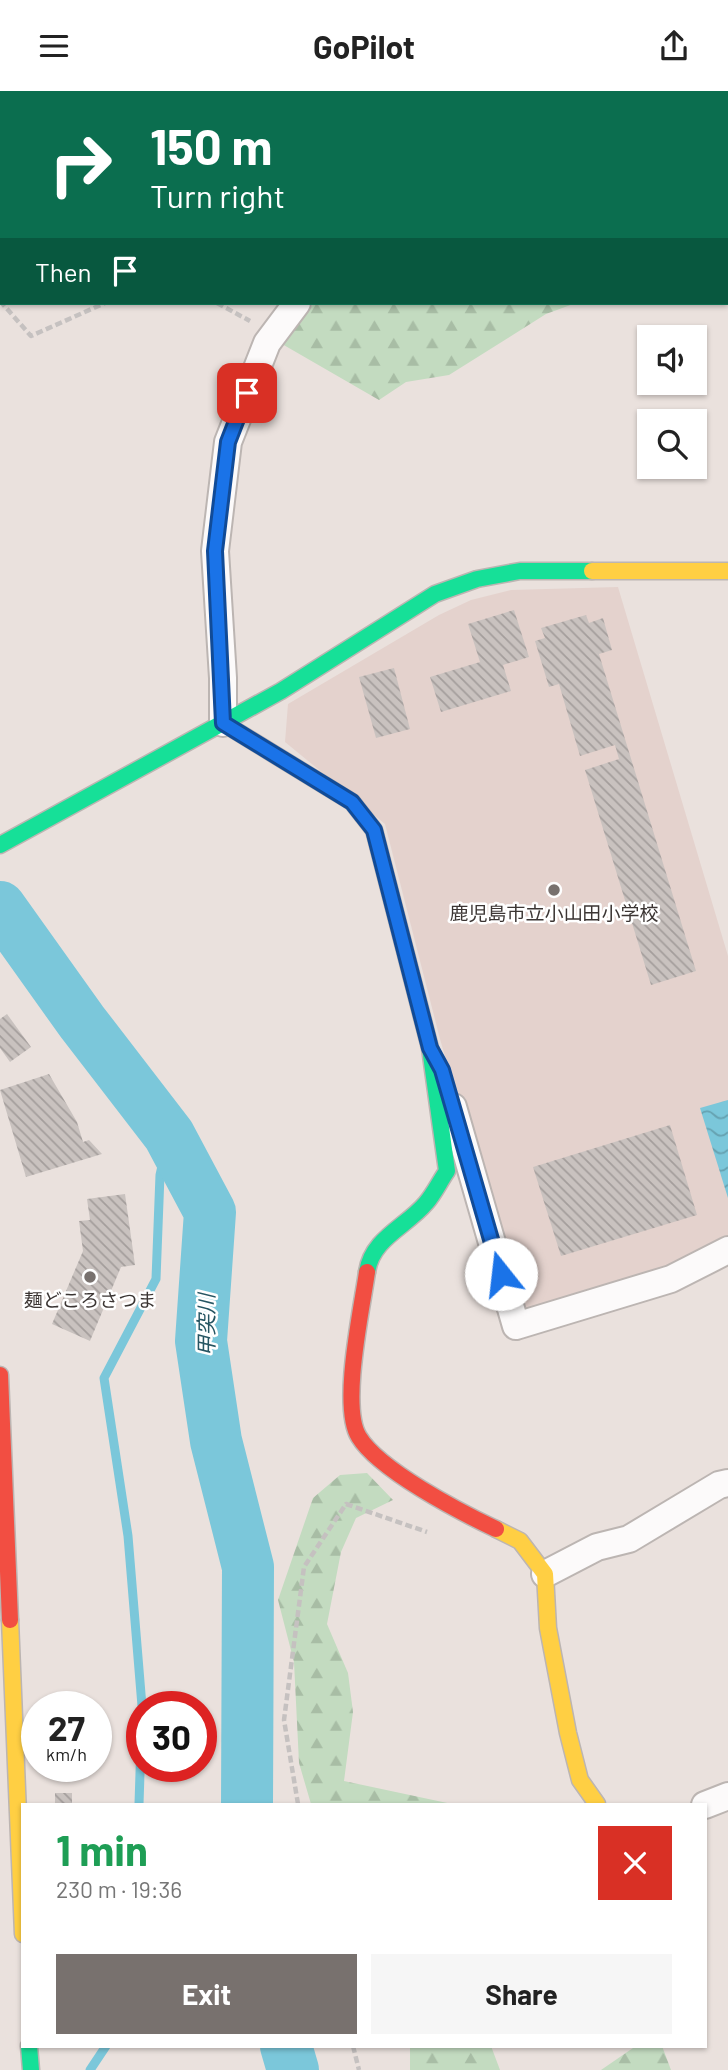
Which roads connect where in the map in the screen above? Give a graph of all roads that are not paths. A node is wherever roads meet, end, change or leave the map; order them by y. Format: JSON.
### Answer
{"nodes":[{"id":1,"x":296,"y":305,"type":"edge"},
{"id":2,"x":728,"y":571,"type":"edge"},
{"id":3,"x":223,"y":723,"type":"junction"},
{"id":4,"x":0,"y":845,"type":"edge"},
{"id":5,"x":430,"y":1048,"type":"junction"},
{"id":6,"x":728,"y":1250,"type":"edge"},
{"id":7,"x":0,"y":1375,"type":"edge"},
{"id":8,"x":728,"y":1483,"type":"edge"},
{"id":9,"x":545,"y":1574,"type":"junction"},
{"id":10,"x":8,"y":1777,"type":"edge"},
{"id":11,"x":728,"y":1796,"type":"edge"},
{"id":12,"x":596,"y":1803,"type":"edge"},
{"id":13,"x":707,"y":1804,"type":"edge"},
{"id":14,"x":21,"y":1913,"type":"edge"},
{"id":15,"x":29,"y":2048,"type":"edge"},
{"id":16,"x":31,"y":2070,"type":"edge"}],
"edges":[{"from":1,"to":3,"type":"street"},
{"from":2,"to":3,"type":"main road"},
{"from":3,"to":4,"type":"main road"},
{"from":3,"to":5,"type":"main road"},
{"from":5,"to":6,"type":"street"},
{"from":5,"to":9,"type":"main road"},
{"from":7,"to":10,"type":"main road"},
{"from":8,"to":9,"type":"street"},
{"from":9,"to":12,"type":"main road"},
{"from":10,"to":14,"type":"main road"},
{"from":11,"to":13,"type":"street"},
{"from":15,"to":16,"type":"main road"}]}
